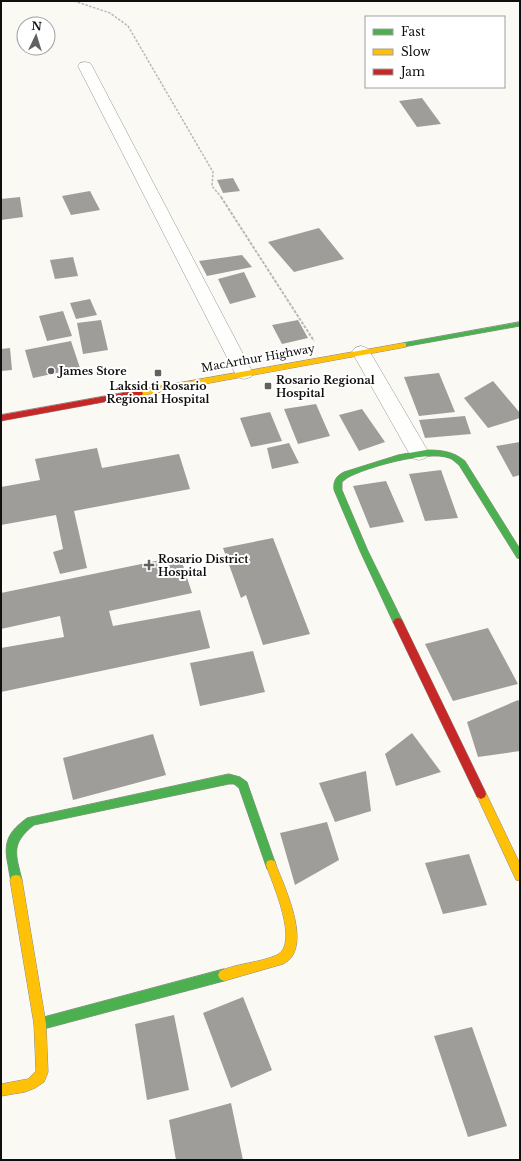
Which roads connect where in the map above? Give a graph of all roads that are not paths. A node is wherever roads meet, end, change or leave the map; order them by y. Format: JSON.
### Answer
{"nodes":[{"id":1,"x":85,"y":66,"type":"dead end"},
{"id":2,"x":520,"y":324,"type":"edge"},
{"id":3,"x":361,"y":352,"type":"junction"},
{"id":4,"x":244,"y":373,"type":"junction"},
{"id":5,"x":1,"y":418,"type":"edge"},
{"id":6,"x":420,"y":453,"type":"junction"},
{"id":7,"x":520,"y":556,"type":"edge"},
{"id":8,"x":520,"y":876,"type":"edge"},
{"id":9,"x":40,"y":1024,"type":"junction"},
{"id":10,"x":1,"y":1090,"type":"edge"}],
"edges":[{"from":1,"to":4,"type":"street"},
{"from":2,"to":3,"type":"main road","name":"MacArthur Highway"},
{"from":3,"to":4,"type":"main road","name":"MacArthur Highway"},
{"from":3,"to":6,"type":"street"},
{"from":4,"to":5,"type":"main road","name":"MacArthur Highway"},
{"from":6,"to":7,"type":"main road"},
{"from":6,"to":8,"type":"main road"},
{"from":9,"to":9,"type":"main road"},
{"from":9,"to":10,"type":"main road"}]}
